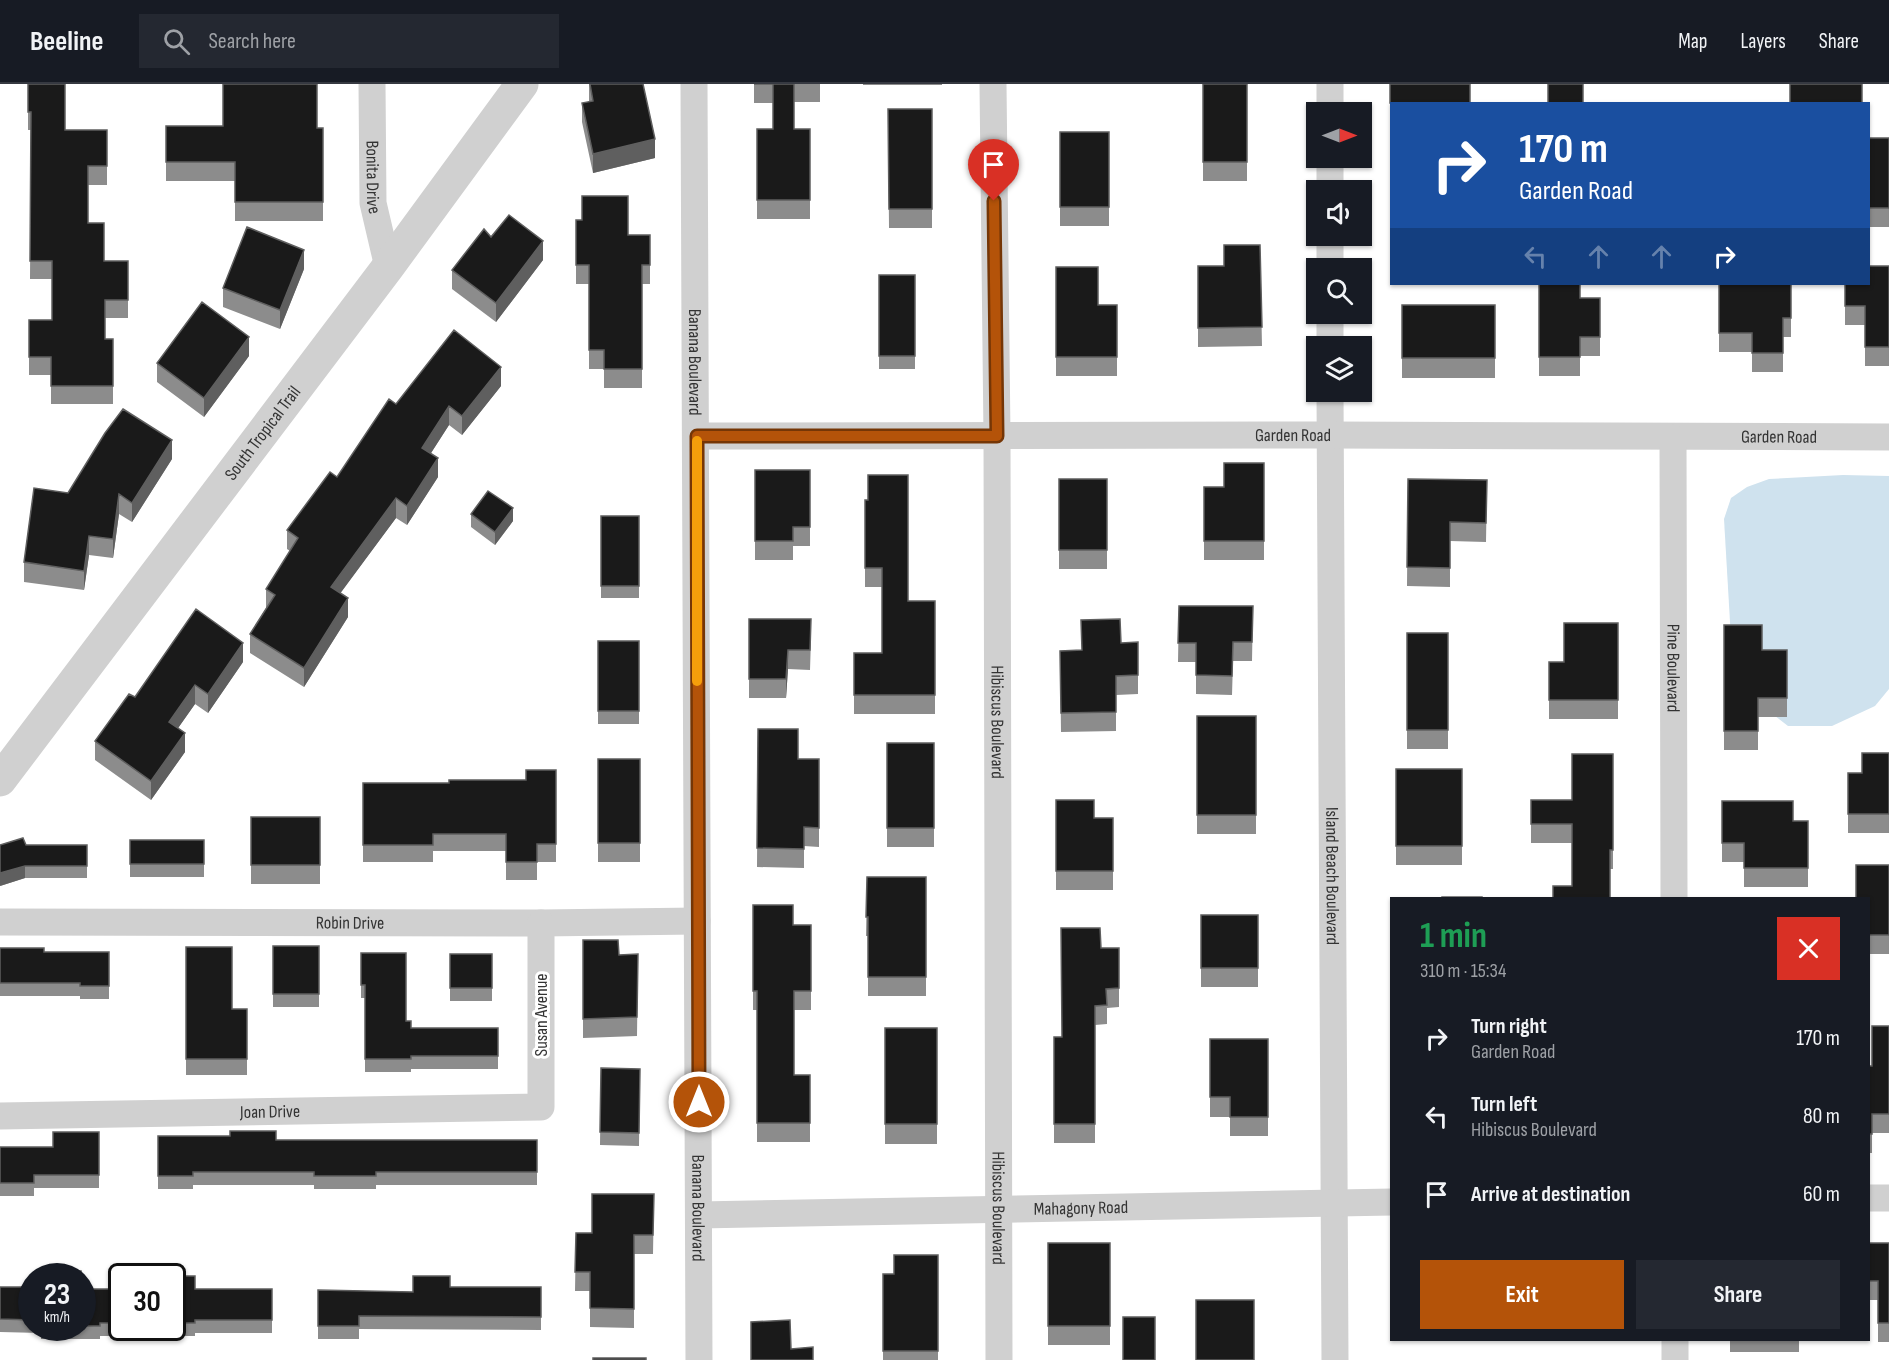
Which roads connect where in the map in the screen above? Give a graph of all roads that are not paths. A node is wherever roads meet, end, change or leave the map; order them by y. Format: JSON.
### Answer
{"nodes":[{"id":1,"x":372,"y":84,"type":"edge"},
{"id":2,"x":522,"y":84,"type":"edge"},
{"id":3,"x":694,"y":84,"type":"edge"},
{"id":4,"x":993,"y":84,"type":"edge"},
{"id":5,"x":1330,"y":84,"type":"edge"},
{"id":6,"x":1330,"y":102,"type":"edge"},
{"id":7,"x":388,"y":267,"type":"junction"},
{"id":8,"x":1330,"y":402,"type":"edge"},
{"id":9,"x":1330,"y":435,"type":"junction"},
{"id":10,"x":697,"y":436,"type":"junction"},
{"id":11,"x":997,"y":436,"type":"junction"},
{"id":12,"x":1889,"y":437,"type":"edge"},
{"id":13,"x":1673,"y":438,"type":"junction"},
{"id":14,"x":2,"y":768,"type":"edge"},
{"id":15,"x":1674,"y":897,"type":"edge"},
{"id":16,"x":698,"y":921,"type":"junction"},
{"id":17,"x":0,"y":922,"type":"edge"},
{"id":18,"x":540,"y":923,"type":"junction"},
{"id":19,"x":541,"y":1107,"type":"joint"},
{"id":20,"x":0,"y":1116,"type":"edge"},
{"id":21,"x":1870,"y":1198,"type":"edge"},
{"id":22,"x":1889,"y":1198,"type":"edge"},
{"id":23,"x":1335,"y":1202,"type":"junction"},
{"id":24,"x":1390,"y":1202,"type":"edge"},
{"id":25,"x":999,"y":1208,"type":"junction"},
{"id":26,"x":699,"y":1215,"type":"junction"},
{"id":27,"x":1675,"y":1341,"type":"edge"},
{"id":28,"x":699,"y":1360,"type":"edge"},
{"id":29,"x":999,"y":1360,"type":"edge"},
{"id":30,"x":1335,"y":1360,"type":"edge"},
{"id":31,"x":1675,"y":1360,"type":"edge"}],
"edges":[{"from":1,"to":7,"type":"street","name":"Bonita Drive"},
{"from":2,"to":7,"type":"street","name":"South Tropical Trail"},
{"from":3,"to":10,"type":"street","name":"Banana Boulevard"},
{"from":4,"to":11,"type":"street","name":"Hibiscus Boulevard"},
{"from":5,"to":6,"type":"street"},
{"from":7,"to":14,"type":"street","name":"South Tropical Trail"},
{"from":8,"to":9,"type":"street","name":"Island Beach Boulevard"},
{"from":9,"to":11,"type":"street","name":"Garden Road"},
{"from":9,"to":13,"type":"street","name":"Garden Road"},
{"from":9,"to":23,"type":"street","name":"Island Beach Boulevard"},
{"from":10,"to":11,"type":"street","name":"Garden Road"},
{"from":10,"to":16,"type":"street","name":"Banana Boulevard"},
{"from":11,"to":25,"type":"street","name":"Hibiscus Boulevard"},
{"from":12,"to":13,"type":"street","name":"Garden Road"},
{"from":13,"to":15,"type":"street","name":"Pine Boulevard"},
{"from":16,"to":18,"type":"street","name":"Robin Drive"},
{"from":16,"to":26,"type":"street","name":"Banana Boulevard"},
{"from":17,"to":18,"type":"street","name":"Robin Drive"},
{"from":18,"to":19,"type":"street","name":"Susan Avenue"},
{"from":19,"to":20,"type":"street","name":"Joan Drive"},
{"from":21,"to":22,"type":"street"},
{"from":23,"to":24,"type":"street","name":"Mahagony Road"},
{"from":23,"to":25,"type":"street","name":"Mahagony Road"},
{"from":23,"to":30,"type":"street","name":"Island Beach Boulevard"},
{"from":25,"to":26,"type":"street","name":"Mahagony Road"},
{"from":25,"to":29,"type":"street","name":"Hibiscus Boulevard"},
{"from":26,"to":28,"type":"street","name":"Banana Boulevard"},
{"from":27,"to":31,"type":"street"}]}
